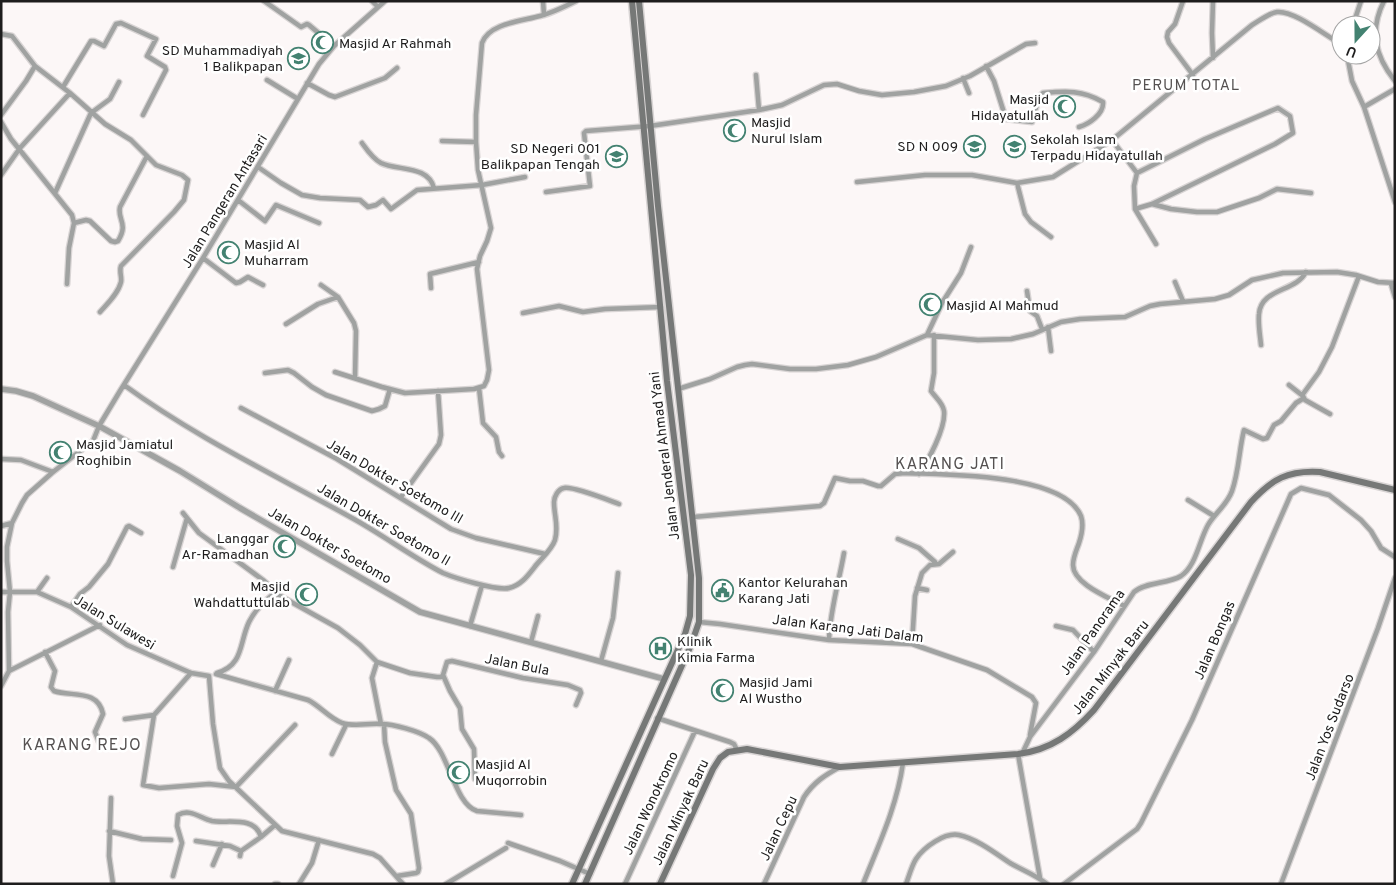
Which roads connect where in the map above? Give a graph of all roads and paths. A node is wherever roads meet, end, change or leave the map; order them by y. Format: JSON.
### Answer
{"nodes":[{"id":1,"x":264,"y":1,"type":"edge"},
{"id":2,"x":372,"y":1,"type":"edge"},
{"id":3,"x":385,"y":1,"type":"edge"},
{"id":4,"x":543,"y":1,"type":"edge"},
{"id":5,"x":576,"y":1,"type":"edge"},
{"id":6,"x":632,"y":1,"type":"edge"},
{"id":7,"x":639,"y":1,"type":"edge"},
{"id":8,"x":1183,"y":1,"type":"edge"},
{"id":9,"x":1213,"y":1,"type":"edge"},
{"id":10,"x":1360,"y":1,"type":"edge"},
{"id":11,"x":1384,"y":1,"type":"edge"},
{"id":12,"x":378,"y":7,"type":"junction"},
{"id":13,"x":544,"y":15,"type":"junction"},
{"id":14,"x":1356,"y":15,"type":"edge"},
{"id":15,"x":1,"y":34,"type":"edge"},
{"id":16,"x":1331,"y":38,"type":"edge"},
{"id":17,"x":1035,"y":42,"type":"dead end"},
{"id":18,"x":334,"y":46,"type":"junction"},
{"id":19,"x":1213,"y":58,"type":"junction"},
{"id":20,"x":1349,"y":65,"type":"edge"},
{"id":21,"x":35,"y":66,"type":"junction"},
{"id":22,"x":986,"y":66,"type":"junction"},
{"id":23,"x":398,"y":68,"type":"dead end"},
{"id":24,"x":756,"y":75,"type":"dead end"},
{"id":25,"x":1193,"y":75,"type":"junction"},
{"id":26,"x":963,"y":78,"type":"junction"},
{"id":27,"x":267,"y":80,"type":"dead end"},
{"id":28,"x":1395,"y":81,"type":"edge"},
{"id":29,"x":119,"y":82,"type":"dead end"},
{"id":30,"x":307,"y":84,"type":"junction"},
{"id":31,"x":62,"y":87,"type":"junction"},
{"id":32,"x":1395,"y":89,"type":"edge"},
{"id":33,"x":70,"y":93,"type":"junction"},
{"id":34,"x":969,"y":94,"type":"dead end"},
{"id":35,"x":298,"y":99,"type":"junction"},
{"id":36,"x":1364,"y":107,"type":"junction"},
{"id":37,"x":759,"y":110,"type":"junction"},
{"id":38,"x":93,"y":112,"type":"junction"},
{"id":39,"x":1,"y":114,"type":"edge"},
{"id":40,"x":142,"y":115,"type":"dead end"},
{"id":41,"x":1,"y":122,"type":"edge"},
{"id":42,"x":647,"y":126,"type":"junction"},
{"id":43,"x":1079,"y":127,"type":"dead end"},
{"id":44,"x":442,"y":140,"type":"dead end"},
{"id":45,"x":1112,"y":140,"type":"junction"},
{"id":46,"x":476,"y":142,"type":"junction"},
{"id":47,"x":362,"y":143,"type":"dead end"},
{"id":48,"x":20,"y":148,"type":"junction"},
{"id":49,"x":147,"y":156,"type":"junction"},
{"id":50,"x":258,"y":167,"type":"junction"},
{"id":51,"x":1137,"y":173,"type":"junction"},
{"id":52,"x":1,"y":175,"type":"edge"},
{"id":53,"x":525,"y":177,"type":"dead end"},
{"id":54,"x":856,"y":182,"type":"dead end"},
{"id":55,"x":1017,"y":183,"type":"junction"},
{"id":56,"x":482,"y":185,"type":"junction"},
{"id":57,"x":434,"y":188,"type":"junction"},
{"id":58,"x":546,"y":192,"type":"dead end"},
{"id":59,"x":1311,"y":193,"type":"dead end"},
{"id":60,"x":55,"y":194,"type":"junction"},
{"id":61,"x":238,"y":200,"type":"junction"},
{"id":62,"x":1395,"y":202,"type":"edge"},
{"id":63,"x":1152,"y":204,"type":"junction"},
{"id":64,"x":1135,"y":209,"type":"junction"},
{"id":65,"x":74,"y":223,"type":"junction"},
{"id":66,"x":318,"y":223,"type":"dead end"},
{"id":67,"x":1051,"y":237,"type":"dead end"},
{"id":68,"x":1156,"y":244,"type":"dead end"},
{"id":69,"x":971,"y":247,"type":"dead end"},
{"id":70,"x":203,"y":258,"type":"junction"},
{"id":71,"x":479,"y":262,"type":"junction"},
{"id":72,"x":1306,"y":272,"type":"junction"},
{"id":73,"x":1359,"y":276,"type":"junction"},
{"id":74,"x":1175,"y":282,"type":"dead end"},
{"id":75,"x":67,"y":284,"type":"dead end"},
{"id":76,"x":1393,"y":284,"type":"edge"},
{"id":77,"x":263,"y":285,"type":"dead end"},
{"id":78,"x":321,"y":285,"type":"dead end"},
{"id":79,"x":431,"y":288,"type":"dead end"},
{"id":80,"x":1027,"y":291,"type":"dead end"},
{"id":81,"x":1395,"y":296,"type":"edge"},
{"id":82,"x":338,"y":297,"type":"junction"},
{"id":83,"x":1183,"y":301,"type":"junction"},
{"id":84,"x":661,"y":307,"type":"junction"},
{"id":85,"x":100,"y":312,"type":"dead end"},
{"id":86,"x":523,"y":312,"type":"dead end"},
{"id":87,"x":286,"y":324,"type":"dead end"},
{"id":88,"x":1048,"y":327,"type":"junction"},
{"id":89,"x":1042,"y":330,"type":"junction"},
{"id":90,"x":927,"y":335,"type":"junction"},
{"id":91,"x":934,"y":335,"type":"junction"},
{"id":92,"x":1261,"y":345,"type":"dead end"},
{"id":93,"x":1051,"y":350,"type":"dead end"},
{"id":94,"x":335,"y":372,"type":"dead end"},
{"id":95,"x":266,"y":373,"type":"dead end"},
{"id":96,"x":355,"y":378,"type":"junction"},
{"id":97,"x":124,"y":385,"type":"junction"},
{"id":98,"x":1289,"y":385,"type":"dead end"},
{"id":99,"x":479,"y":388,"type":"junction"},
{"id":100,"x":1,"y":389,"type":"edge"},
{"id":101,"x":390,"y":389,"type":"junction"},
{"id":102,"x":678,"y":389,"type":"junction"},
{"id":103,"x":438,"y":391,"type":"junction"},
{"id":104,"x":1303,"y":397,"type":"junction"},
{"id":105,"x":241,"y":408,"type":"dead end"},
{"id":106,"x":1330,"y":414,"type":"dead end"},
{"id":107,"x":99,"y":426,"type":"junction"},
{"id":108,"x":502,"y":456,"type":"dead end"},
{"id":109,"x":1,"y":459,"type":"edge"},
{"id":110,"x":53,"y":472,"type":"junction"},
{"id":111,"x":919,"y":474,"type":"junction"},
{"id":112,"x":1395,"y":490,"type":"edge"},
{"id":113,"x":400,"y":498,"type":"junction"},
{"id":114,"x":1188,"y":500,"type":"dead end"},
{"id":115,"x":619,"y":504,"type":"dead end"},
{"id":116,"x":1214,"y":516,"type":"junction"},
{"id":117,"x":693,"y":517,"type":"junction"},
{"id":118,"x":12,"y":524,"type":"junction"},
{"id":119,"x":1,"y":526,"type":"edge"},
{"id":120,"x":141,"y":533,"type":"dead end"},
{"id":121,"x":898,"y":540,"type":"dead end"},
{"id":122,"x":954,"y":552,"type":"dead end"},
{"id":123,"x":844,"y":553,"type":"dead end"},
{"id":124,"x":545,"y":554,"type":"junction"},
{"id":125,"x":1395,"y":557,"type":"edge"},
{"id":126,"x":936,"y":563,"type":"junction"},
{"id":127,"x":174,"y":566,"type":"dead end"},
{"id":128,"x":618,"y":573,"type":"dead end"},
{"id":129,"x":47,"y":578,"type":"dead end"},
{"id":130,"x":1395,"y":578,"type":"edge"},
{"id":131,"x":482,"y":584,"type":"junction"},
{"id":132,"x":917,"y":588,"type":"junction"},
{"id":133,"x":927,"y":590,"type":"dead end"},
{"id":134,"x":1,"y":592,"type":"edge"},
{"id":135,"x":10,"y":592,"type":"junction"},
{"id":136,"x":37,"y":592,"type":"junction"},
{"id":137,"x":275,"y":593,"type":"junction"},
{"id":138,"x":1124,"y":606,"type":"junction"},
{"id":139,"x":71,"y":607,"type":"junction"},
{"id":140,"x":538,"y":616,"type":"dead end"},
{"id":141,"x":699,"y":622,"type":"junction"},
{"id":142,"x":100,"y":625,"type":"junction"},
{"id":143,"x":470,"y":626,"type":"junction"},
{"id":144,"x":1056,"y":626,"type":"dead end"},
{"id":145,"x":828,"y":640,"type":"junction"},
{"id":146,"x":531,"y":642,"type":"junction"},
{"id":147,"x":912,"y":644,"type":"junction"},
{"id":148,"x":45,"y":652,"type":"junction"},
{"id":149,"x":1094,"y":652,"type":"junction"},
{"id":150,"x":289,"y":660,"type":"dead end"},
{"id":151,"x":377,"y":662,"type":"junction"},
{"id":152,"x":601,"y":662,"type":"junction"},
{"id":153,"x":9,"y":671,"type":"junction"},
{"id":154,"x":191,"y":673,"type":"junction"},
{"id":155,"x":216,"y":674,"type":"junction"},
{"id":156,"x":443,"y":675,"type":"junction"},
{"id":157,"x":209,"y":676,"type":"junction"},
{"id":158,"x":664,"y":679,"type":"junction"},
{"id":159,"x":1,"y":686,"type":"edge"},
{"id":160,"x":275,"y":691,"type":"junction"},
{"id":161,"x":576,"y":705,"type":"dead end"},
{"id":162,"x":154,"y":715,"type":"junction"},
{"id":163,"x":657,"y":718,"type":"junction"},
{"id":164,"x":125,"y":719,"type":"dead end"},
{"id":165,"x":295,"y":724,"type":"dead end"},
{"id":166,"x":346,"y":724,"type":"junction"},
{"id":167,"x":383,"y":724,"type":"junction"},
{"id":168,"x":695,"y":731,"type":"junction"},
{"id":169,"x":1030,"y":737,"type":"junction"},
{"id":170,"x":99,"y":742,"type":"dead end"},
{"id":171,"x":738,"y":750,"type":"junction"},
{"id":172,"x":751,"y":750,"type":"junction"},
{"id":173,"x":332,"y":754,"type":"dead end"},
{"id":174,"x":725,"y":754,"type":"junction"},
{"id":175,"x":1020,"y":754,"type":"junction"},
{"id":176,"x":903,"y":763,"type":"junction"},
{"id":177,"x":840,"y":767,"type":"junction"},
{"id":178,"x":475,"y":779,"type":"dead end"},
{"id":179,"x":236,"y":787,"type":"junction"},
{"id":180,"x":111,"y":798,"type":"dead end"},
{"id":181,"x":521,"y":815,"type":"dead end"},
{"id":182,"x":275,"y":825,"type":"junction"},
{"id":183,"x":110,"y":831,"type":"junction"},
{"id":184,"x":261,"y":837,"type":"junction"},
{"id":185,"x":171,"y":840,"type":"dead end"},
{"id":186,"x":319,"y":840,"type":"junction"},
{"id":187,"x":196,"y":841,"type":"dead end"},
{"id":188,"x":508,"y":843,"type":"dead end"},
{"id":189,"x":222,"y":844,"type":"junction"},
{"id":190,"x":506,"y":848,"type":"dead end"},
{"id":191,"x":213,"y":865,"type":"dead end"},
{"id":192,"x":579,"y":870,"type":"junction"},
{"id":193,"x":590,"y":874,"type":"junction"},
{"id":194,"x":173,"y":876,"type":"dead end"},
{"id":195,"x":397,"y":876,"type":"junction"},
{"id":196,"x":1040,"y":878,"type":"junction"},
{"id":197,"x":113,"y":884,"type":"edge"},
{"id":198,"x":299,"y":884,"type":"edge"},
{"id":199,"x":403,"y":884,"type":"edge"},
{"id":200,"x":446,"y":884,"type":"edge"},
{"id":201,"x":572,"y":884,"type":"edge"},
{"id":202,"x":585,"y":884,"type":"edge"},
{"id":203,"x":625,"y":884,"type":"edge"},
{"id":204,"x":660,"y":884,"type":"edge"},
{"id":205,"x":764,"y":884,"type":"edge"},
{"id":206,"x":863,"y":884,"type":"edge"},
{"id":207,"x":906,"y":884,"type":"edge"},
{"id":208,"x":1047,"y":884,"type":"edge"},
{"id":209,"x":1064,"y":884,"type":"edge"},
{"id":210,"x":1281,"y":884,"type":"edge"}],
"edges":[{"from":1,"to":18,"type":"street"},
{"from":2,"to":12,"type":"street"},
{"from":3,"to":12,"type":"street","name":"Jalan Pangeran Antasari"},
{"from":4,"to":13,"type":"street"},
{"from":5,"to":13,"type":"street"},
{"from":6,"to":42,"type":"main road","name":"Jalan Jenderal Ahmad Yani"},
{"from":7,"to":42,"type":"main road","name":"Jalan Jenderal Ahmad Yani"},
{"from":8,"to":25,"type":"street"},
{"from":9,"to":19,"type":"street"},
{"from":10,"to":14,"type":"street"},
{"from":11,"to":28,"type":"street"},
{"from":12,"to":18,"type":"street","name":"Jalan Pangeran Antasari"},
{"from":13,"to":46,"type":"street"},
{"from":15,"to":21,"type":"street"},
{"from":16,"to":19,"type":"street"},
{"from":17,"to":22,"type":"street"},
{"from":18,"to":30,"type":"street","name":"Jalan Pangeran Antasari"},
{"from":19,"to":25,"type":"street"},
{"from":20,"to":36,"type":"street"},
{"from":21,"to":31,"type":"street"},
{"from":21,"to":39,"type":"street"},
{"from":22,"to":26,"type":"street"},
{"from":22,"to":43,"type":"street"},
{"from":23,"to":30,"type":"street"},
{"from":24,"to":37,"type":"street"},
{"from":25,"to":45,"type":"street"},
{"from":26,"to":34,"type":"street"},
{"from":26,"to":37,"type":"street"},
{"from":27,"to":35,"type":"street"},
{"from":29,"to":38,"type":"street"},
{"from":30,"to":35,"type":"street","name":"Jalan Pangeran Antasari"},
{"from":31,"to":33,"type":"street"},
{"from":31,"to":40,"type":"street"},
{"from":32,"to":36,"type":"street"},
{"from":33,"to":38,"type":"street"},
{"from":33,"to":48,"type":"street"},
{"from":35,"to":50,"type":"street","name":"Jalan Pangeran Antasari"},
{"from":36,"to":62,"type":"street"},
{"from":37,"to":42,"type":"street"},
{"from":38,"to":49,"type":"street"},
{"from":38,"to":60,"type":"street"},
{"from":41,"to":48,"type":"street"},
{"from":42,"to":58,"type":"street"},
{"from":42,"to":84,"type":"main road","name":"Jalan Jenderal Ahmad Yani"},
{"from":42,"to":102,"type":"main road","name":"Jalan Jenderal Ahmad Yani"},
{"from":44,"to":46,"type":"street"},
{"from":45,"to":51,"type":"street"},
{"from":45,"to":55,"type":"street"},
{"from":46,"to":56,"type":"street"},
{"from":47,"to":57,"type":"street"},
{"from":48,"to":52,"type":"street"},
{"from":48,"to":60,"type":"street"},
{"from":49,"to":65,"type":"street"},
{"from":49,"to":85,"type":"street"},
{"from":50,"to":57,"type":"street"},
{"from":50,"to":61,"type":"street","name":"Jalan Pangeran Antasari"},
{"from":51,"to":63,"type":"street"},
{"from":51,"to":64,"type":"street"},
{"from":53,"to":56,"type":"street"},
{"from":54,"to":55,"type":"street"},
{"from":55,"to":67,"type":"street"},
{"from":56,"to":57,"type":"street"},
{"from":56,"to":71,"type":"street"},
{"from":59,"to":63,"type":"street"},
{"from":60,"to":65,"type":"street"},
{"from":61,"to":66,"type":"street"},
{"from":61,"to":70,"type":"street","name":"Jalan Pangeran Antasari"},
{"from":63,"to":64,"type":"street"},
{"from":64,"to":68,"type":"street"},
{"from":65,"to":75,"type":"street"},
{"from":69,"to":90,"type":"street"},
{"from":70,"to":77,"type":"street"},
{"from":70,"to":97,"type":"street","name":"Jalan Pangeran Antasari"},
{"from":71,"to":79,"type":"street"},
{"from":71,"to":99,"type":"street"},
{"from":72,"to":73,"type":"street"},
{"from":72,"to":83,"type":"street"},
{"from":72,"to":92,"type":"street"},
{"from":73,"to":76,"type":"street"},
{"from":73,"to":104,"type":"street","name":"Jalan Panorama"},
{"from":74,"to":83,"type":"street"},
{"from":76,"to":81,"type":"street"},
{"from":78,"to":82,"type":"street"},
{"from":80,"to":89,"type":"street"},
{"from":82,"to":87,"type":"street"},
{"from":82,"to":96,"type":"street"},
{"from":83,"to":88,"type":"street"},
{"from":84,"to":86,"type":"street"},
{"from":84,"to":158,"type":"main road","name":"Jalan Jenderal Ahmad Yani"},
{"from":88,"to":89,"type":"street"},
{"from":88,"to":93,"type":"street"},
{"from":89,"to":91,"type":"street"},
{"from":90,"to":91,"type":"street"},
{"from":90,"to":102,"type":"street"},
{"from":91,"to":111,"type":"street"},
{"from":94,"to":96,"type":"street"},
{"from":95,"to":101,"type":"street"},
{"from":96,"to":101,"type":"street"},
{"from":97,"to":107,"type":"street","name":"Jalan Pangeran Antasari"},
{"from":97,"to":131,"type":"street","name":"Jalan Dokter Soetomo II"},
{"from":98,"to":104,"type":"street"},
{"from":99,"to":103,"type":"street"},
{"from":99,"to":108,"type":"street"},
{"from":100,"to":107,"type":"street","name":"Jalan Dokter Soetomo"},
{"from":101,"to":103,"type":"street"},
{"from":102,"to":117,"type":"main road","name":"Jalan Jenderal Ahmad Yani"},
{"from":103,"to":113,"type":"street"},
{"from":104,"to":106,"type":"street"},
{"from":104,"to":116,"type":"street","name":"Jalan Panorama"},
{"from":105,"to":113,"type":"street","name":"Jalan Dokter Soetomo III"},
{"from":107,"to":110,"type":"street","name":"Jalan Pangeran Antasari"},
{"from":107,"to":143,"type":"street","name":"Jalan Dokter Soetomo"},
{"from":109,"to":110,"type":"street"},
{"from":110,"to":118,"type":"street","name":"Jalan Pangeran Antasari"},
{"from":111,"to":117,"type":"street"},
{"from":111,"to":138,"type":"street"},
{"from":112,"to":175,"type":"main road","name":"Jalan Minyak Baru"},
{"from":113,"to":124,"type":"street","name":"Jalan Dokter Soetomo III"},
{"from":114,"to":116,"type":"street"},
{"from":115,"to":124,"type":"street","name":"Jalan Dokter Soetomo II"},
{"from":116,"to":138,"type":"street","name":"Jalan Panorama"},
{"from":117,"to":141,"type":"main road","name":"Jalan Jenderal Ahmad Yani"},
{"from":118,"to":119,"type":"street"},
{"from":118,"to":135,"type":"street","name":"Jalan Pangeran Antasari"},
{"from":120,"to":139,"type":"street"},
{"from":121,"to":126,"type":"street"},
{"from":122,"to":126,"type":"street"},
{"from":123,"to":145,"type":"street"},
{"from":124,"to":131,"type":"street","name":"Jalan Dokter Soetomo II"},
{"from":125,"to":209,"type":"street","name":"Jalan Bongas"},
{"from":126,"to":132,"type":"street"},
{"from":127,"to":137,"type":"street"},
{"from":128,"to":152,"type":"street"},
{"from":129,"to":136,"type":"street"},
{"from":130,"to":210,"type":"street","name":"Jalan Yos Sudarso"},
{"from":131,"to":143,"type":"street"},
{"from":132,"to":133,"type":"street"},
{"from":132,"to":147,"type":"street"},
{"from":134,"to":135,"type":"street","name":"Jalan Sulawesi"},
{"from":135,"to":136,"type":"street","name":"Jalan Sulawesi"},
{"from":135,"to":153,"type":"street","name":"Jalan Pangeran Antasari"},
{"from":136,"to":139,"type":"street","name":"Jalan Sulawesi"},
{"from":137,"to":151,"type":"street"},
{"from":137,"to":155,"type":"street"},
{"from":138,"to":149,"type":"street","name":"Jalan Panorama"},
{"from":139,"to":142,"type":"street","name":"Jalan Sulawesi"},
{"from":140,"to":146,"type":"street"},
{"from":141,"to":145,"type":"street","name":"Jalan Karang Jati Dalam"},
{"from":141,"to":163,"type":"main road","name":"Jalan Jenderal Ahmad Yani"},
{"from":142,"to":148,"type":"street"},
{"from":142,"to":154,"type":"street","name":"Jalan Sulawesi"},
{"from":143,"to":146,"type":"street","name":"Jalan Dokter Soetomo"},
{"from":144,"to":149,"type":"street"},
{"from":145,"to":147,"type":"street","name":"Jalan Karang Jati Dalam"},
{"from":146,"to":152,"type":"street","name":"Jalan Dokter Soetomo"},
{"from":147,"to":169,"type":"street","name":"Jalan Karang Jati Dalam"},
{"from":148,"to":153,"type":"street"},
{"from":148,"to":170,"type":"street"},
{"from":149,"to":169,"type":"street","name":"Jalan Panorama"},
{"from":150,"to":160,"type":"street"},
{"from":151,"to":156,"type":"street"},
{"from":151,"to":167,"type":"street"},
{"from":152,"to":158,"type":"street","name":"Jalan Dokter Soetomo"},
{"from":153,"to":159,"type":"street"},
{"from":154,"to":157,"type":"street","name":"Jalan Sulawesi"},
{"from":154,"to":162,"type":"street"},
{"from":155,"to":157,"type":"street"},
{"from":155,"to":160,"type":"street"},
{"from":156,"to":161,"type":"street","name":"Jalan Bula"},
{"from":156,"to":178,"type":"street"},
{"from":157,"to":179,"type":"street"},
{"from":158,"to":192,"type":"main road","name":"Jalan Jenderal Ahmad Yani"},
{"from":160,"to":166,"type":"street"},
{"from":162,"to":164,"type":"street"},
{"from":162,"to":179,"type":"street"},
{"from":163,"to":168,"type":"street"},
{"from":163,"to":193,"type":"main road","name":"Jalan Jenderal Ahmad Yani"},
{"from":165,"to":179,"type":"street"},
{"from":166,"to":167,"type":"street"},
{"from":166,"to":173,"type":"street"},
{"from":167,"to":181,"type":"street"},
{"from":167,"to":195,"type":"street"},
{"from":168,"to":171,"type":"street"},
{"from":168,"to":203,"type":"street","name":"Jalan Wonokromo"},
{"from":169,"to":175,"type":"street","name":"Jalan Panorama"},
{"from":171,"to":172,"type":"main road","name":"Jalan Minyak Baru"},
{"from":171,"to":174,"type":"main road","name":"Jalan Minyak Baru"},
{"from":172,"to":174,"type":"main road","name":"Jalan Minyak Baru"},
{"from":172,"to":177,"type":"main road","name":"Jalan Minyak Baru"},
{"from":174,"to":204,"type":"main road","name":"Jalan Minyak Baru"},
{"from":175,"to":176,"type":"main road","name":"Jalan Minyak Baru"},
{"from":175,"to":196,"type":"street"},
{"from":176,"to":177,"type":"main road","name":"Jalan Minyak Baru"},
{"from":176,"to":206,"type":"street"},
{"from":177,"to":205,"type":"street","name":"Jalan Cepu"},
{"from":179,"to":182,"type":"street"},
{"from":180,"to":183,"type":"street"},
{"from":182,"to":184,"type":"street"},
{"from":182,"to":186,"type":"street"},
{"from":183,"to":185,"type":"street"},
{"from":183,"to":197,"type":"street"},
{"from":184,"to":189,"type":"street"},
{"from":184,"to":194,"type":"street"},
{"from":186,"to":195,"type":"street"},
{"from":186,"to":198,"type":"street"},
{"from":187,"to":189,"type":"street"},
{"from":188,"to":192,"type":"street"},
{"from":189,"to":191,"type":"street"},
{"from":190,"to":200,"type":"street"},
{"from":192,"to":193,"type":"street"},
{"from":192,"to":201,"type":"main road","name":"Jalan Jenderal Ahmad Yani"},
{"from":193,"to":202,"type":"main road","name":"Jalan Jenderal Ahmad Yani"},
{"from":195,"to":199,"type":"street"},
{"from":196,"to":207,"type":"street"},
{"from":196,"to":208,"type":"street"}]}
